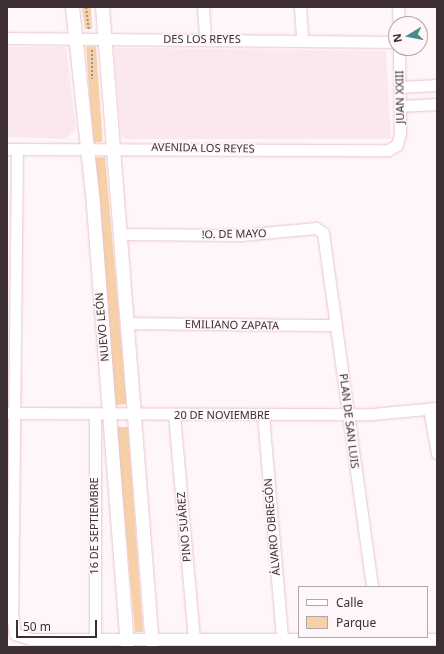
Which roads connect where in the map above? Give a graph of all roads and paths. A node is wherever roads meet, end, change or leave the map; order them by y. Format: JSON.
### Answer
{"nodes":[{"id":1,"x":72,"y":7,"type":"edge"},
{"id":2,"x":86,"y":7,"type":"edge"},
{"id":3,"x":102,"y":7,"type":"edge"},
{"id":4,"x":203,"y":7,"type":"edge"},
{"id":5,"x":300,"y":7,"type":"edge"},
{"id":6,"x":7,"y":38,"type":"edge"},
{"id":7,"x":75,"y":38,"type":"junction"},
{"id":8,"x":91,"y":38,"type":"junction"},
{"id":9,"x":105,"y":39,"type":"junction"},
{"id":10,"x":205,"y":39,"type":"junction"},
{"id":11,"x":302,"y":39,"type":"junction"},
{"id":12,"x":388,"y":42,"type":"edge"},
{"id":13,"x":399,"y":56,"type":"edge"},
{"id":14,"x":437,"y":85,"type":"edge"},
{"id":15,"x":401,"y":87,"type":"junction"},
{"id":16,"x":437,"y":104,"type":"edge"},
{"id":17,"x":401,"y":106,"type":"junction"},
{"id":18,"x":397,"y":145,"type":"joint"},
{"id":19,"x":88,"y":147,"type":"junction"},
{"id":20,"x":112,"y":148,"type":"junction"},
{"id":21,"x":12,"y":149,"type":"edge"},
{"id":22,"x":120,"y":234,"type":"junction"},
{"id":23,"x":328,"y":255,"type":"joint"},
{"id":24,"x":128,"y":323,"type":"junction"},
{"id":25,"x":336,"y":325,"type":"junction"},
{"id":26,"x":433,"y":409,"type":"edge"},
{"id":27,"x":11,"y":413,"type":"edge"},
{"id":28,"x":95,"y":414,"type":"junction"},
{"id":29,"x":134,"y":414,"type":"junction"},
{"id":30,"x":110,"y":415,"type":"junction"},
{"id":31,"x":174,"y":415,"type":"junction"},
{"id":32,"x":263,"y":415,"type":"junction"},
{"id":33,"x":347,"y":415,"type":"junction"},
{"id":34,"x":437,"y":453,"type":"edge"},
{"id":35,"x":372,"y":586,"type":"edge"},
{"id":36,"x":95,"y":638,"type":"junction"},
{"id":37,"x":194,"y":638,"type":"junction"},
{"id":38,"x":282,"y":638,"type":"junction"},
{"id":39,"x":379,"y":638,"type":"edge"},
{"id":40,"x":437,"y":639,"type":"edge"},
{"id":41,"x":126,"y":643,"type":"edge"},
{"id":42,"x":152,"y":643,"type":"edge"}],
"edges":[{"from":1,"to":7,"type":"street","name":"NUEVO LEÓN"},
{"from":2,"to":8,"type":"path"},
{"from":3,"to":9,"type":"street"},
{"from":4,"to":10,"type":"street"},
{"from":5,"to":11,"type":"street"},
{"from":6,"to":7,"type":"street","name":"DES LOS REYES"},
{"from":7,"to":8,"type":"street","name":"DES LOS REYES"},
{"from":7,"to":19,"type":"street","name":"NUEVO LEÓN"},
{"from":8,"to":9,"type":"street","name":"DES LOS REYES"},
{"from":9,"to":10,"type":"street","name":"DES LOS REYES"},
{"from":9,"to":20,"type":"street"},
{"from":10,"to":11,"type":"street","name":"DES LOS REYES"},
{"from":11,"to":12,"type":"street","name":"DES LOS REYES"},
{"from":13,"to":15,"type":"street","name":"JUAN XXIII"},
{"from":14,"to":15,"type":"street"},
{"from":15,"to":17,"type":"street","name":"JUAN XXIII"},
{"from":16,"to":17,"type":"street"},
{"from":17,"to":18,"type":"street","name":"JUAN XXIII"},
{"from":18,"to":20,"type":"street","name":"AVENIDA LOS REYES"},
{"from":19,"to":20,"type":"street","name":"AVENIDA LOS REYES"},
{"from":19,"to":21,"type":"street","name":"AVENIDA LOS REYES"},
{"from":19,"to":30,"type":"street","name":"NUEVO LEÓN"},
{"from":20,"to":22,"type":"street"},
{"from":21,"to":27,"type":"street"},
{"from":22,"to":23,"type":"street","name":"!O. DE MAYO"},
{"from":22,"to":24,"type":"street"},
{"from":23,"to":25,"type":"street","name":"PLAN DE SAN LUIS"},
{"from":24,"to":25,"type":"street","name":"EMILIANO ZAPATA"},
{"from":24,"to":29,"type":"street"},
{"from":25,"to":33,"type":"street","name":"PLAN DE SAN LUIS"},
{"from":26,"to":33,"type":"street","name":"20 DE NOVIEMBRE"},
{"from":26,"to":34,"type":"street"},
{"from":27,"to":28,"type":"street","name":"20 DE NOVIEMBRE"},
{"from":27,"to":36,"type":"street"},
{"from":28,"to":30,"type":"street","name":"20 DE NOVIEMBRE"},
{"from":28,"to":36,"type":"street","name":"16 DE SEPTIEMBRE"},
{"from":29,"to":30,"type":"street","name":"20 DE NOVIEMBRE"},
{"from":29,"to":31,"type":"street","name":"20 DE NOVIEMBRE"},
{"from":29,"to":42,"type":"street"},
{"from":30,"to":41,"type":"street","name":"NUEVO LEÓN"},
{"from":31,"to":32,"type":"street","name":"20 DE NOVIEMBRE"},
{"from":31,"to":37,"type":"street","name":"PINO SUÁREZ"},
{"from":32,"to":33,"type":"street","name":"20 DE NOVIEMBRE"},
{"from":32,"to":38,"type":"street","name":"ÁLVARO OBREGÓN"},
{"from":33,"to":35,"type":"street","name":"PLAN DE SAN LUIS"},
{"from":36,"to":41,"type":"street"},
{"from":37,"to":38,"type":"street"},
{"from":37,"to":42,"type":"street"},
{"from":38,"to":39,"type":"street"},
{"from":39,"to":40,"type":"street"},
{"from":41,"to":42,"type":"street"}]}
